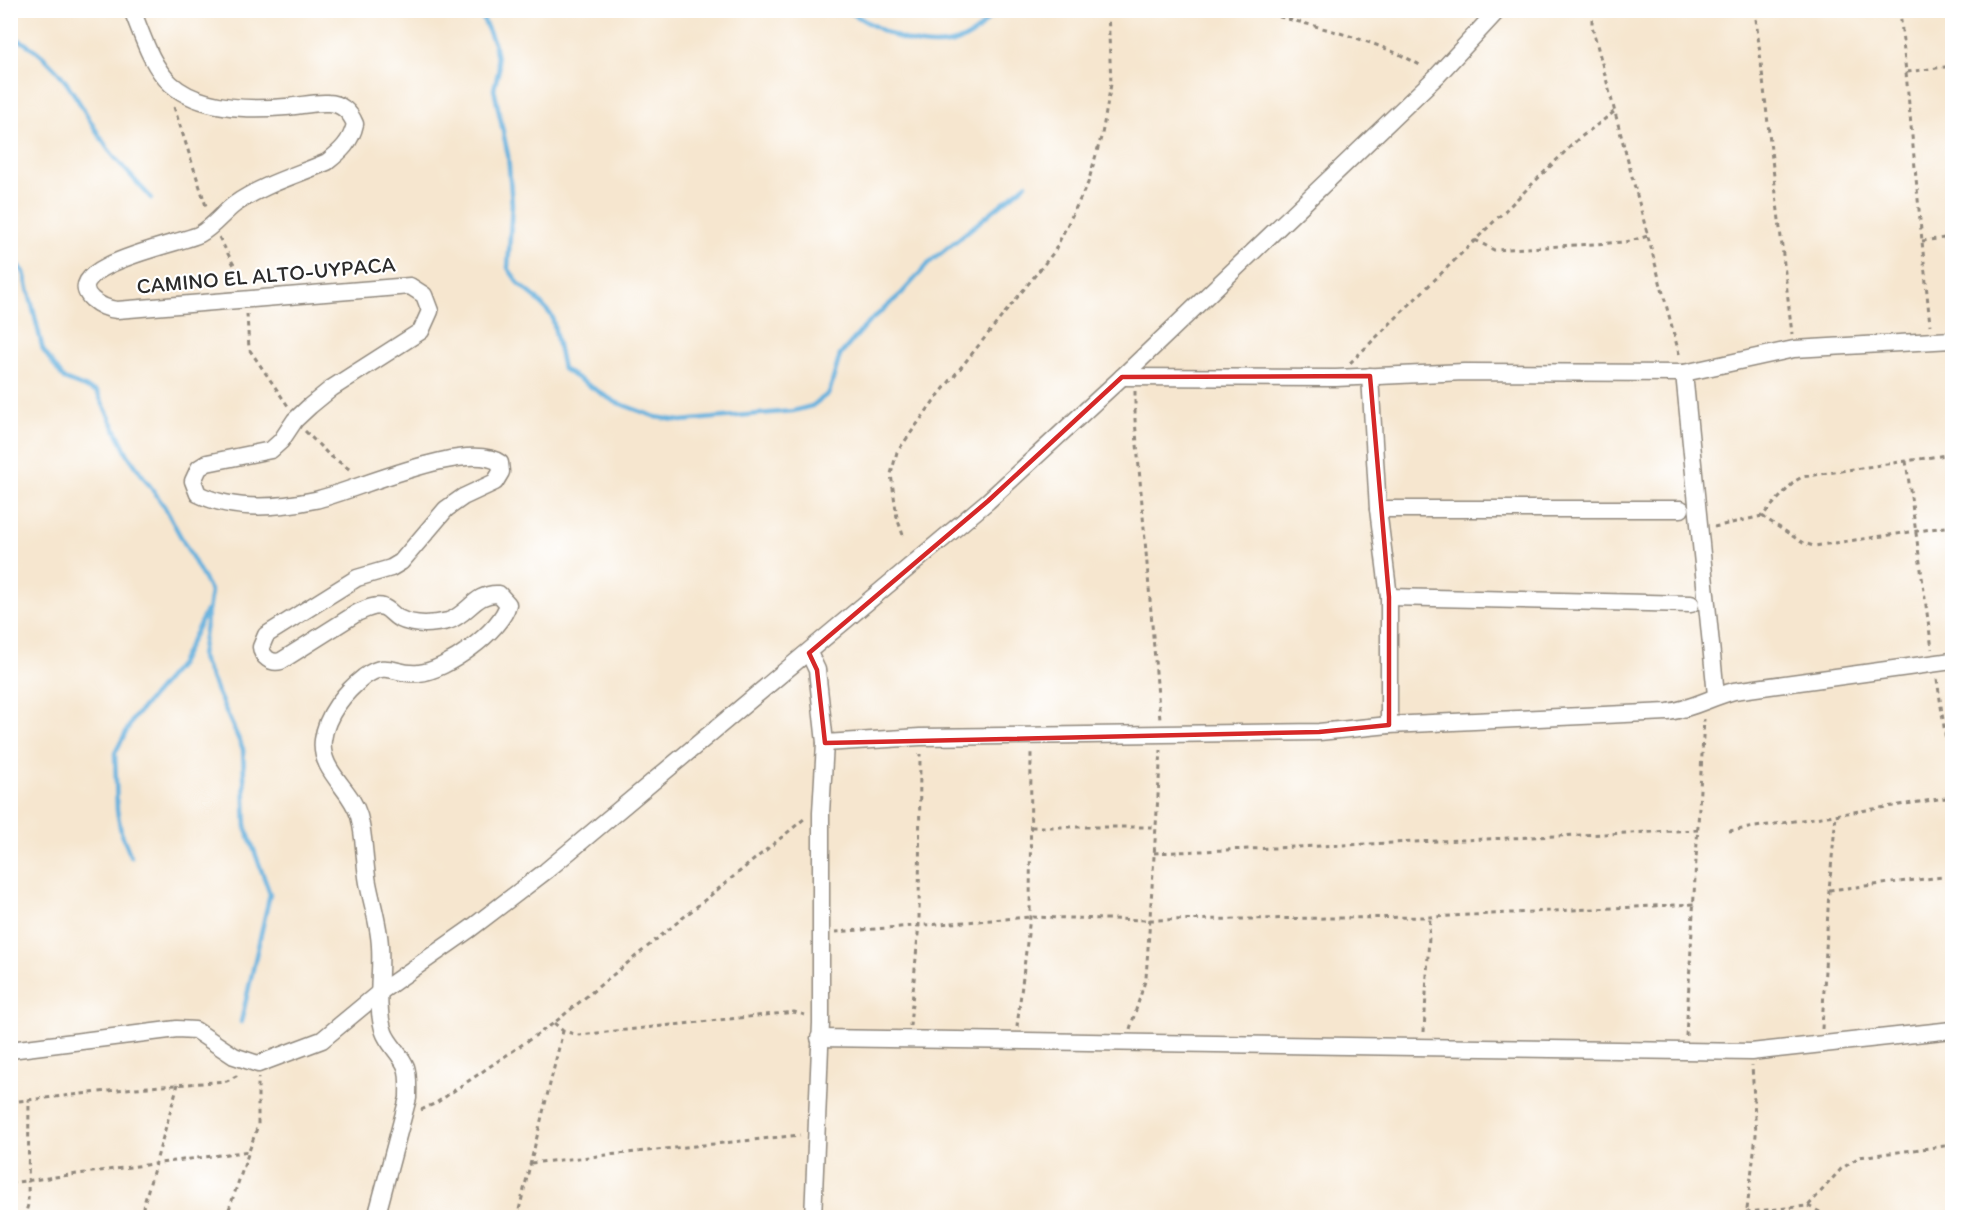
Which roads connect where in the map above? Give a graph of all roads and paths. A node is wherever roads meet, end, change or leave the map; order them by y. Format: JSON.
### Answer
{"nodes":[{"id":1,"x":132,"y":10,"type":"edge"},
{"id":2,"x":1108,"y":10,"type":"edge"},
{"id":3,"x":1253,"y":10,"type":"edge"},
{"id":4,"x":1498,"y":10,"type":"edge"},
{"id":5,"x":1593,"y":10,"type":"edge"},
{"id":6,"x":1755,"y":10,"type":"edge"},
{"id":7,"x":1900,"y":10,"type":"edge"},
{"id":8,"x":1953,"y":66,"type":"edge"},
{"id":9,"x":1906,"y":72,"type":"junction"},
{"id":10,"x":1437,"y":76,"type":"junction"},
{"id":11,"x":1614,"y":112,"type":"junction"},
{"id":12,"x":1648,"y":236,"type":"junction"},
{"id":13,"x":1953,"y":237,"type":"edge"},
{"id":14,"x":1475,"y":240,"type":"junction"},
{"id":15,"x":1922,"y":241,"type":"junction"},
{"id":16,"x":1953,"y":340,"type":"edge"},
{"id":17,"x":1931,"y":343,"type":"junction"},
{"id":18,"x":1794,"y":349,"type":"junction"},
{"id":19,"x":1684,"y":373,"type":"junction"},
{"id":20,"x":1370,"y":376,"type":"junction"},
{"id":21,"x":1129,"y":377,"type":"junction"},
{"id":22,"x":1336,"y":378,"type":"junction"},
{"id":23,"x":1953,"y":454,"type":"edge"},
{"id":24,"x":1906,"y":461,"type":"junction"},
{"id":25,"x":1378,"y":509,"type":"junction"},
{"id":26,"x":1681,"y":509,"type":"dead end"},
{"id":27,"x":1762,"y":516,"type":"junction"},
{"id":28,"x":1953,"y":526,"type":"edge"},
{"id":29,"x":1701,"y":530,"type":"junction"},
{"id":30,"x":1916,"y":531,"type":"junction"},
{"id":31,"x":903,"y":535,"type":"dead end"},
{"id":32,"x":1389,"y":597,"type":"junction"},
{"id":33,"x":1691,"y":604,"type":"dead end"},
{"id":34,"x":809,"y":652,"type":"junction"},
{"id":35,"x":1953,"y":661,"type":"edge"},
{"id":36,"x":1934,"y":663,"type":"junction"},
{"id":37,"x":1716,"y":695,"type":"junction"},
{"id":38,"x":1699,"y":705,"type":"junction"},
{"id":39,"x":1389,"y":725,"type":"junction"},
{"id":40,"x":1162,"y":736,"type":"junction"},
{"id":41,"x":920,"y":737,"type":"junction"},
{"id":42,"x":1031,"y":737,"type":"junction"},
{"id":43,"x":825,"y":742,"type":"junction"},
{"id":44,"x":1953,"y":781,"type":"edge"},
{"id":45,"x":1953,"y":797,"type":"edge"},
{"id":46,"x":821,"y":813,"type":"junction"},
{"id":47,"x":1836,"y":815,"type":"junction"},
{"id":48,"x":1031,"y":827,"type":"junction"},
{"id":49,"x":1155,"y":827,"type":"junction"},
{"id":50,"x":1699,"y":830,"type":"junction"},
{"id":51,"x":1729,"y":831,"type":"dead end"},
{"id":52,"x":1154,"y":853,"type":"junction"},
{"id":53,"x":1953,"y":876,"type":"edge"},
{"id":54,"x":1828,"y":890,"type":"junction"},
{"id":55,"x":1695,"y":904,"type":"junction"},
{"id":56,"x":1030,"y":916,"type":"junction"},
{"id":57,"x":1430,"y":917,"type":"junction"},
{"id":58,"x":1149,"y":920,"type":"junction"},
{"id":59,"x":919,"y":923,"type":"junction"},
{"id":60,"x":821,"y":933,"type":"junction"},
{"id":61,"x":380,"y":992,"type":"junction"},
{"id":62,"x":554,"y":1023,"type":"junction"},
{"id":63,"x":1953,"y":1030,"type":"edge"},
{"id":64,"x":563,"y":1031,"type":"junction"},
{"id":65,"x":820,"y":1031,"type":"junction"},
{"id":66,"x":909,"y":1039,"type":"junction"},
{"id":67,"x":1016,"y":1041,"type":"junction"},
{"id":68,"x":1126,"y":1043,"type":"junction"},
{"id":69,"x":1822,"y":1044,"type":"junction"},
{"id":70,"x":1423,"y":1047,"type":"junction"},
{"id":71,"x":10,"y":1050,"type":"edge"},
{"id":72,"x":1685,"y":1051,"type":"junction"},
{"id":73,"x":1751,"y":1052,"type":"junction"},
{"id":74,"x":258,"y":1064,"type":"junction"},
{"id":75,"x":178,"y":1084,"type":"junction"},
{"id":76,"x":29,"y":1100,"type":"junction"},
{"id":77,"x":10,"y":1102,"type":"edge"},
{"id":78,"x":404,"y":1112,"type":"junction"},
{"id":79,"x":815,"y":1134,"type":"junction"},
{"id":80,"x":1953,"y":1145,"type":"edge"},
{"id":81,"x":250,"y":1151,"type":"junction"},
{"id":82,"x":531,"y":1163,"type":"junction"},
{"id":83,"x":156,"y":1164,"type":"junction"},
{"id":84,"x":28,"y":1181,"type":"junction"},
{"id":85,"x":10,"y":1183,"type":"edge"},
{"id":86,"x":1808,"y":1206,"type":"junction"},
{"id":87,"x":1746,"y":1212,"type":"junction"},
{"id":88,"x":24,"y":1218,"type":"edge"},
{"id":89,"x":140,"y":1218,"type":"edge"},
{"id":90,"x":226,"y":1218,"type":"edge"},
{"id":91,"x":376,"y":1218,"type":"edge"},
{"id":92,"x":517,"y":1218,"type":"edge"},
{"id":93,"x":813,"y":1218,"type":"edge"},
{"id":94,"x":1746,"y":1218,"type":"edge"},
{"id":95,"x":1832,"y":1218,"type":"edge"}],
"edges":[{"from":1,"to":61,"type":"street","name":"CAMINO EL ALTO-UYPACA"},
{"from":2,"to":31,"type":"path"},
{"from":3,"to":10,"type":"path"},
{"from":4,"to":10,"type":"street"},
{"from":5,"to":11,"type":"path"},
{"from":6,"to":18,"type":"path"},
{"from":7,"to":9,"type":"path"},
{"from":8,"to":9,"type":"path"},
{"from":9,"to":15,"type":"path"},
{"from":10,"to":21,"type":"street"},
{"from":11,"to":12,"type":"path"},
{"from":11,"to":14,"type":"path"},
{"from":12,"to":14,"type":"path"},
{"from":12,"to":19,"type":"path"},
{"from":13,"to":15,"type":"path"},
{"from":14,"to":22,"type":"path"},
{"from":15,"to":17,"type":"path"},
{"from":16,"to":17,"type":"street"},
{"from":17,"to":18,"type":"street"},
{"from":18,"to":19,"type":"street"},
{"from":19,"to":20,"type":"street"},
{"from":19,"to":29,"type":"street"},
{"from":20,"to":22,"type":"street"},
{"from":20,"to":25,"type":"street"},
{"from":21,"to":22,"type":"street"},
{"from":21,"to":34,"type":"street"},
{"from":21,"to":40,"type":"path"},
{"from":23,"to":24,"type":"path"},
{"from":24,"to":27,"type":"path"},
{"from":24,"to":30,"type":"path"},
{"from":25,"to":26,"type":"street"},
{"from":25,"to":32,"type":"street"},
{"from":27,"to":29,"type":"path"},
{"from":27,"to":30,"type":"path"},
{"from":28,"to":30,"type":"path"},
{"from":29,"to":37,"type":"street"},
{"from":30,"to":36,"type":"path"},
{"from":32,"to":33,"type":"street"},
{"from":32,"to":39,"type":"street"},
{"from":34,"to":43,"type":"street"},
{"from":34,"to":61,"type":"street"},
{"from":35,"to":36,"type":"street"},
{"from":36,"to":37,"type":"street"},
{"from":36,"to":44,"type":"path"},
{"from":37,"to":38,"type":"street"},
{"from":38,"to":39,"type":"street"},
{"from":38,"to":50,"type":"path"},
{"from":39,"to":40,"type":"street"},
{"from":40,"to":42,"type":"street"},
{"from":40,"to":49,"type":"path"},
{"from":41,"to":42,"type":"street"},
{"from":41,"to":43,"type":"street"},
{"from":41,"to":59,"type":"path"},
{"from":42,"to":48,"type":"path"},
{"from":43,"to":46,"type":"street"},
{"from":45,"to":47,"type":"path"},
{"from":46,"to":60,"type":"street"},
{"from":46,"to":62,"type":"path"},
{"from":47,"to":51,"type":"path"},
{"from":47,"to":54,"type":"path"},
{"from":48,"to":49,"type":"path"},
{"from":48,"to":56,"type":"path"},
{"from":49,"to":52,"type":"path"},
{"from":50,"to":52,"type":"path"},
{"from":50,"to":55,"type":"path"},
{"from":52,"to":58,"type":"path"},
{"from":53,"to":54,"type":"path"},
{"from":54,"to":69,"type":"path"},
{"from":55,"to":57,"type":"path"},
{"from":55,"to":72,"type":"path"},
{"from":56,"to":58,"type":"path"},
{"from":56,"to":59,"type":"path"},
{"from":56,"to":67,"type":"path"},
{"from":57,"to":58,"type":"path"},
{"from":57,"to":70,"type":"path"},
{"from":58,"to":68,"type":"path"},
{"from":59,"to":60,"type":"path"},
{"from":59,"to":66,"type":"path"},
{"from":60,"to":65,"type":"street"},
{"from":61,"to":74,"type":"street"},
{"from":61,"to":78,"type":"street","name":"CAMINO EL ALTO-UYPACA"},
{"from":62,"to":64,"type":"path"},
{"from":62,"to":78,"type":"path"},
{"from":63,"to":69,"type":"street"},
{"from":64,"to":65,"type":"path"},
{"from":64,"to":82,"type":"path"},
{"from":65,"to":66,"type":"street"},
{"from":65,"to":79,"type":"street"},
{"from":66,"to":67,"type":"street"},
{"from":67,"to":68,"type":"street"},
{"from":68,"to":70,"type":"street"},
{"from":69,"to":73,"type":"street"},
{"from":70,"to":72,"type":"street"},
{"from":71,"to":74,"type":"street"},
{"from":72,"to":73,"type":"street"},
{"from":73,"to":87,"type":"path"},
{"from":74,"to":75,"type":"path"},
{"from":74,"to":81,"type":"path"},
{"from":75,"to":76,"type":"path"},
{"from":75,"to":83,"type":"path"},
{"from":76,"to":77,"type":"path"},
{"from":76,"to":84,"type":"path"},
{"from":78,"to":91,"type":"street","name":"CAMINO EL ALTO-UYPACA"},
{"from":79,"to":82,"type":"path"},
{"from":79,"to":93,"type":"street"},
{"from":80,"to":86,"type":"path"},
{"from":81,"to":83,"type":"path"},
{"from":81,"to":90,"type":"path"},
{"from":82,"to":92,"type":"path"},
{"from":83,"to":84,"type":"path"},
{"from":83,"to":89,"type":"path"},
{"from":84,"to":85,"type":"path"},
{"from":84,"to":88,"type":"path"},
{"from":86,"to":87,"type":"path"},
{"from":86,"to":95,"type":"path"},
{"from":87,"to":94,"type":"path"}]}
